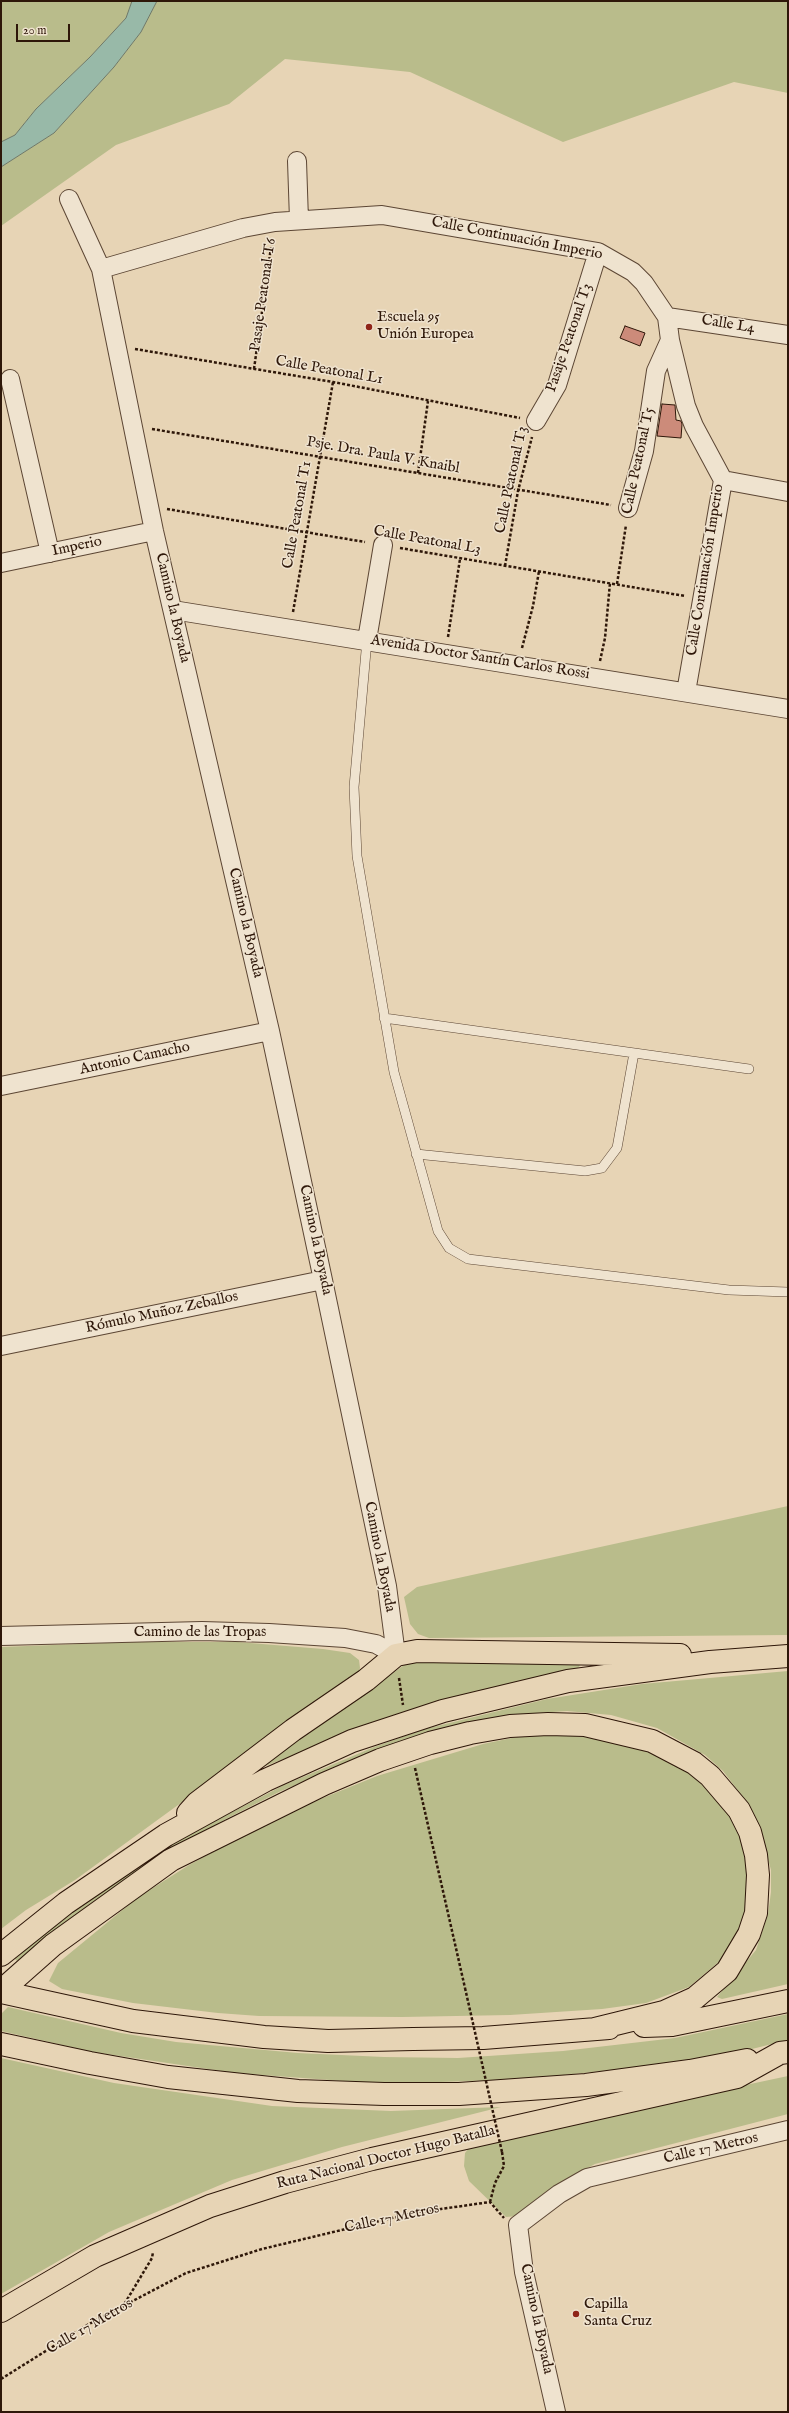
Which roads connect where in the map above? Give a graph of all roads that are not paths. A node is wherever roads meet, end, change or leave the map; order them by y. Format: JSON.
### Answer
{"nodes":[{"id":1,"x":297,"y":161,"type":"dead end"},
{"id":2,"x":69,"y":199,"type":"dead end"},
{"id":3,"x":299,"y":220,"type":"junction"},
{"id":4,"x":598,"y":252,"type":"junction"},
{"id":5,"x":101,"y":269,"type":"junction"},
{"id":6,"x":667,"y":317,"type":"junction"},
{"id":7,"x":788,"y":335,"type":"edge"},
{"id":8,"x":670,"y":340,"type":"junction"},
{"id":9,"x":10,"y":379,"type":"dead end"},
{"id":10,"x":536,"y":421,"type":"road end"},
{"id":11,"x":723,"y":480,"type":"junction"},
{"id":12,"x":788,"y":492,"type":"edge"},
{"id":13,"x":628,"y":508,"type":"road end"},
{"id":14,"x":154,"y":531,"type":"junction"},
{"id":15,"x":383,"y":545,"type":"road end"},
{"id":16,"x":50,"y":553,"type":"junction"},
{"id":17,"x":1,"y":563,"type":"edge"},
{"id":18,"x":173,"y":610,"type":"junction"},
{"id":19,"x":367,"y":640,"type":"junction"},
{"id":20,"x":686,"y":692,"type":"junction"},
{"id":21,"x":788,"y":709,"type":"edge"},
{"id":22,"x":384,"y":1018,"type":"junction"},
{"id":23,"x":270,"y":1031,"type":"junction"},
{"id":24,"x":634,"y":1053,"type":"junction"},
{"id":25,"x":749,"y":1069,"type":"dead end"},
{"id":26,"x":1,"y":1086,"type":"edge"},
{"id":27,"x":416,"y":1154,"type":"junction"},
{"id":28,"x":323,"y":1280,"type":"junction"},
{"id":29,"x":788,"y":1292,"type":"edge"},
{"id":30,"x":1,"y":1346,"type":"edge"},
{"id":31,"x":1,"y":1636,"type":"edge"},
{"id":32,"x":396,"y":1655,"type":"junction"},
{"id":33,"x":788,"y":1656,"type":"edge"},
{"id":34,"x":710,"y":1662,"type":"junction"},
{"id":35,"x":166,"y":1835,"type":"junction"},
{"id":36,"x":6,"y":1951,"type":"edge"},
{"id":37,"x":1,"y":1991,"type":"edge"},
{"id":38,"x":788,"y":2001,"type":"edge"},
{"id":39,"x":595,"y":2029,"type":"junction"},
{"id":40,"x":1,"y":2044,"type":"edge"},
{"id":41,"x":784,"y":2052,"type":"edge"},
{"id":42,"x":788,"y":2130,"type":"edge"},
{"id":43,"x":518,"y":2225,"type":"joint"},
{"id":44,"x":1,"y":2311,"type":"edge"},
{"id":45,"x":556,"y":2412,"type":"edge"}],
"edges":[{"from":1,"to":3,"type":"street"},
{"from":2,"to":5,"type":"street","name":"Camino la Boyada"},
{"from":3,"to":4,"type":"street","name":"Calle Continuación Imperio"},
{"from":3,"to":5,"type":"street","name":"Calle Continuación Imperio"},
{"from":4,"to":6,"type":"street","name":"Calle Continuación Imperio"},
{"from":4,"to":10,"type":"street","name":"Pasaje Peatonal T3"},
{"from":5,"to":14,"type":"street","name":"Camino la Boyada"},
{"from":6,"to":7,"type":"street","name":"Calle L4"},
{"from":6,"to":8,"type":"street","name":"Calle Continuación Imperio"},
{"from":8,"to":11,"type":"street","name":"Calle Continuación Imperio"},
{"from":8,"to":13,"type":"street","name":"Calle Peatonal T5"},
{"from":9,"to":16,"type":"street"},
{"from":11,"to":12,"type":"street"},
{"from":11,"to":20,"type":"street","name":"Calle Continuación Imperio"},
{"from":14,"to":16,"type":"street","name":"Imperio"},
{"from":14,"to":18,"type":"street","name":"Camino la Boyada"},
{"from":15,"to":19,"type":"street"},
{"from":16,"to":17,"type":"street","name":"Imperio"},
{"from":18,"to":19,"type":"street","name":"Avenida Doctor Santín Carlos Rossi"},
{"from":18,"to":23,"type":"street","name":"Camino la Boyada"},
{"from":19,"to":20,"type":"street","name":"Avenida Doctor Santín Carlos Rossi"},
{"from":19,"to":22,"type":"lane"},
{"from":20,"to":21,"type":"street","name":"Avenida Doctor Santín Carlos Rossi"},
{"from":22,"to":24,"type":"lane"},
{"from":22,"to":27,"type":"lane"},
{"from":23,"to":26,"type":"street","name":"Antonio Camacho"},
{"from":23,"to":28,"type":"street","name":"Camino la Boyada"},
{"from":24,"to":25,"type":"lane"},
{"from":24,"to":27,"type":"lane"},
{"from":27,"to":29,"type":"lane"},
{"from":28,"to":30,"type":"street","name":"Rómulo Muñoz Zeballos"},
{"from":28,"to":32,"type":"street","name":"Camino la Boyada"},
{"from":31,"to":32,"type":"street","name":"Camino de las Tropas"},
{"from":32,"to":34,"type":"highway"},
{"from":32,"to":35,"type":"highway"},
{"from":33,"to":34,"type":"highway"},
{"from":34,"to":35,"type":"highway"},
{"from":35,"to":36,"type":"highway"},
{"from":37,"to":39,"type":"highway"},
{"from":37,"to":39,"type":"highway"},
{"from":38,"to":39,"type":"highway"},
{"from":40,"to":41,"type":"highway"},
{"from":41,"to":44,"type":"highway","name":"Ruta Nacional Doctor Hugo Batalla"},
{"from":42,"to":43,"type":"street","name":"Calle 17 Metros"},
{"from":43,"to":45,"type":"street","name":"Camino la Boyada"}]}
